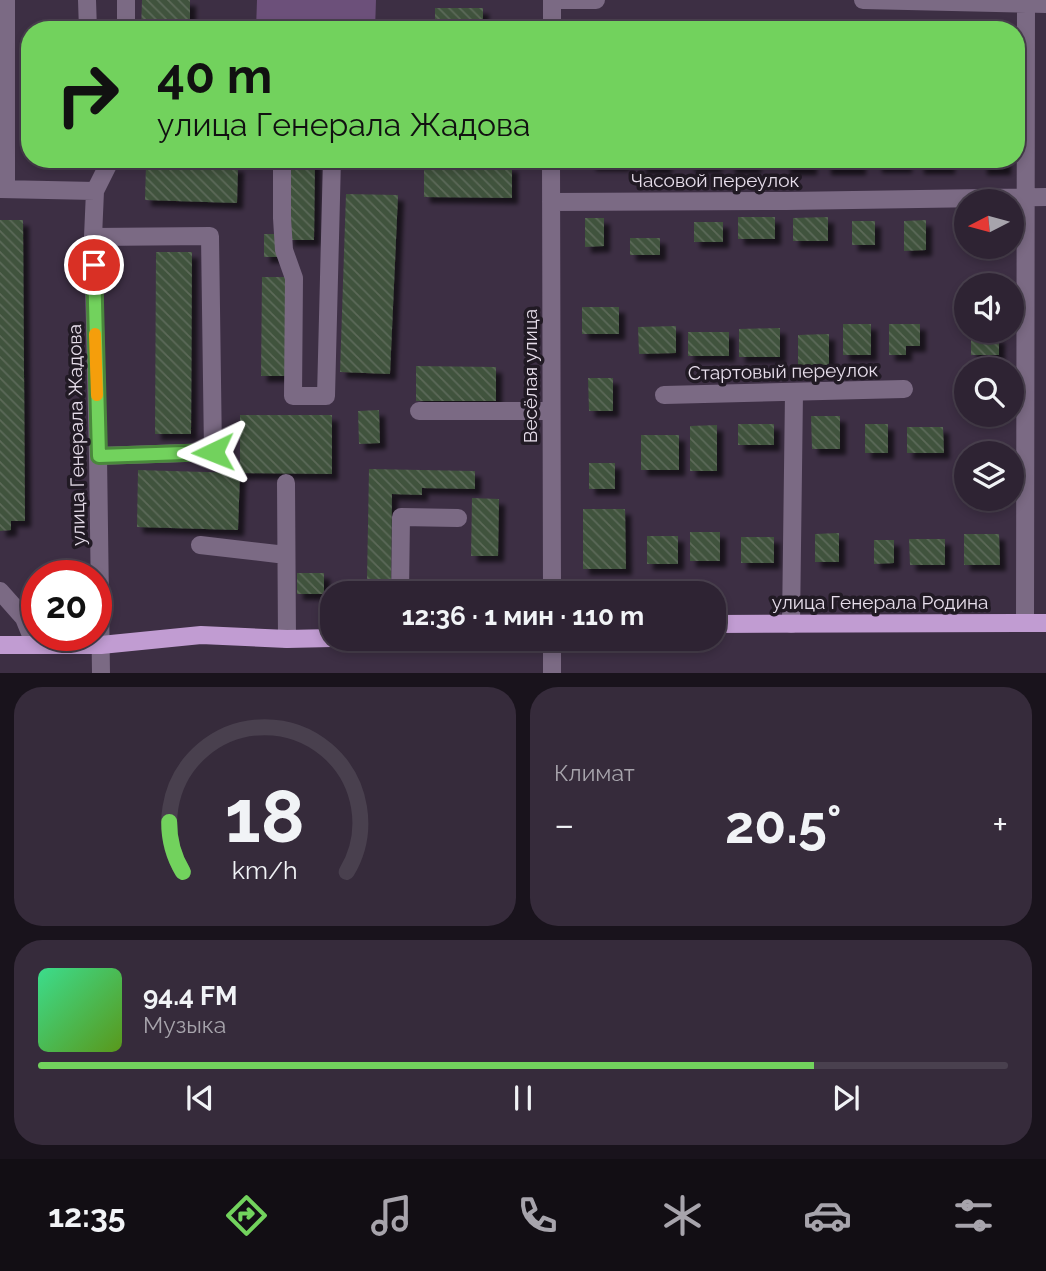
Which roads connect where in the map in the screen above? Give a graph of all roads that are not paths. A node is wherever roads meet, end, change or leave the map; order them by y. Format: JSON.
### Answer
{"nodes":[{"id":1,"x":6,"y":0,"type":"edge"},
{"id":2,"x":87,"y":0,"type":"edge"},
{"id":3,"x":126,"y":0,"type":"edge"},
{"id":4,"x":552,"y":0,"type":"edge"},
{"id":5,"x":596,"y":0,"type":"edge"},
{"id":6,"x":863,"y":0,"type":"edge"},
{"id":7,"x":1027,"y":4,"type":"junction"},
{"id":8,"x":1046,"y":4,"type":"edge"},
{"id":9,"x":88,"y":21,"type":"edge"},
{"id":10,"x":126,"y":21,"type":"edge"},
{"id":11,"x":552,"y":21,"type":"edge"},
{"id":12,"x":3,"y":146,"type":"edge"},
{"id":13,"x":106,"y":168,"type":"edge"},
{"id":14,"x":282,"y":168,"type":"edge"},
{"id":15,"x":332,"y":168,"type":"edge"},
{"id":16,"x":551,"y":168,"type":"edge"},
{"id":17,"x":3,"y":189,"type":"edge"},
{"id":18,"x":95,"y":191,"type":"junction"},
{"id":19,"x":1025,"y":197,"type":"junction"},
{"id":20,"x":1046,"y":197,"type":"edge"},
{"id":21,"x":551,"y":202,"type":"junction"},
{"id":22,"x":93,"y":237,"type":"junction"},
{"id":23,"x":904,"y":390,"type":"dead end"},
{"id":24,"x":794,"y":393,"type":"junction"},
{"id":25,"x":664,"y":395,"type":"dead end"},
{"id":26,"x":419,"y":411,"type":"dead end"},
{"id":27,"x":551,"y":411,"type":"junction"},
{"id":28,"x":99,"y":456,"type":"junction"},
{"id":29,"x":286,"y":483,"type":"dead end"},
{"id":30,"x":458,"y":517,"type":"dead end"},
{"id":31,"x":200,"y":545,"type":"dead end"},
{"id":32,"x":286,"y":555,"type":"junction"},
{"id":33,"x":100,"y":560,"type":"edge"},
{"id":34,"x":400,"y":581,"type":"edge"},
{"id":35,"x":552,"y":581,"type":"edge"},
{"id":36,"x":0,"y":591,"type":"edge"},
{"id":37,"x":21,"y":615,"type":"edge"},
{"id":38,"x":1025,"y":623,"type":"junction"},
{"id":39,"x":1046,"y":623,"type":"edge"},
{"id":40,"x":726,"y":624,"type":"edge"},
{"id":41,"x":791,"y":624,"type":"junction"},
{"id":42,"x":287,"y":639,"type":"junction"},
{"id":43,"x":320,"y":639,"type":"edge"},
{"id":44,"x":112,"y":644,"type":"edge"},
{"id":45,"x":0,"y":645,"type":"edge"},
{"id":46,"x":21,"y":645,"type":"edge"},
{"id":47,"x":101,"y":651,"type":"edge"},
{"id":48,"x":552,"y":651,"type":"edge"},
{"id":49,"x":101,"y":673,"type":"edge"},
{"id":50,"x":552,"y":673,"type":"edge"}],
"edges":[{"from":1,"to":12,"type":"street"},
{"from":2,"to":9,"type":"street"},
{"from":3,"to":10,"type":"street"},
{"from":4,"to":5,"type":"street"},
{"from":4,"to":11,"type":"street"},
{"from":6,"to":7,"type":"street"},
{"from":7,"to":8,"type":"street"},
{"from":7,"to":19,"type":"street"},
{"from":12,"to":17,"type":"street"},
{"from":13,"to":18,"type":"street","name":"улица Генерала Жадова"},
{"from":14,"to":15,"type":"street"},
{"from":16,"to":21,"type":"street","name":"Весёлая улица"},
{"from":17,"to":18,"type":"street"},
{"from":18,"to":22,"type":"street","name":"улица Генерала Жадова"},
{"from":19,"to":20,"type":"street","name":"Часовой переулок"},
{"from":19,"to":21,"type":"street","name":"Часовой переулок"},
{"from":19,"to":38,"type":"street"},
{"from":21,"to":27,"type":"street","name":"Весёлая улица"},
{"from":22,"to":28,"type":"street","name":"улица Генерала Жадова"},
{"from":22,"to":28,"type":"street"},
{"from":23,"to":24,"type":"street","name":"Стартовый переулок"},
{"from":24,"to":25,"type":"street","name":"Стартовый переулок"},
{"from":24,"to":41,"type":"street"},
{"from":26,"to":27,"type":"street"},
{"from":27,"to":35,"type":"street","name":"Весёлая улица"},
{"from":28,"to":33,"type":"street","name":"улица Генерала Жадова"},
{"from":29,"to":32,"type":"street"},
{"from":30,"to":34,"type":"street"},
{"from":31,"to":32,"type":"street"},
{"from":32,"to":42,"type":"street"},
{"from":36,"to":37,"type":"street"},
{"from":38,"to":39,"type":"main road","name":"улица Генерала Родина"},
{"from":38,"to":41,"type":"main road","name":"улица Генерала Родина"},
{"from":40,"to":41,"type":"main road","name":"улица Генерала Родина"},
{"from":42,"to":43,"type":"main road"},
{"from":42,"to":44,"type":"main road"},
{"from":45,"to":46,"type":"main road"},
{"from":47,"to":49,"type":"street","name":"улица Генерала Жадова"},
{"from":48,"to":50,"type":"street"}]}
